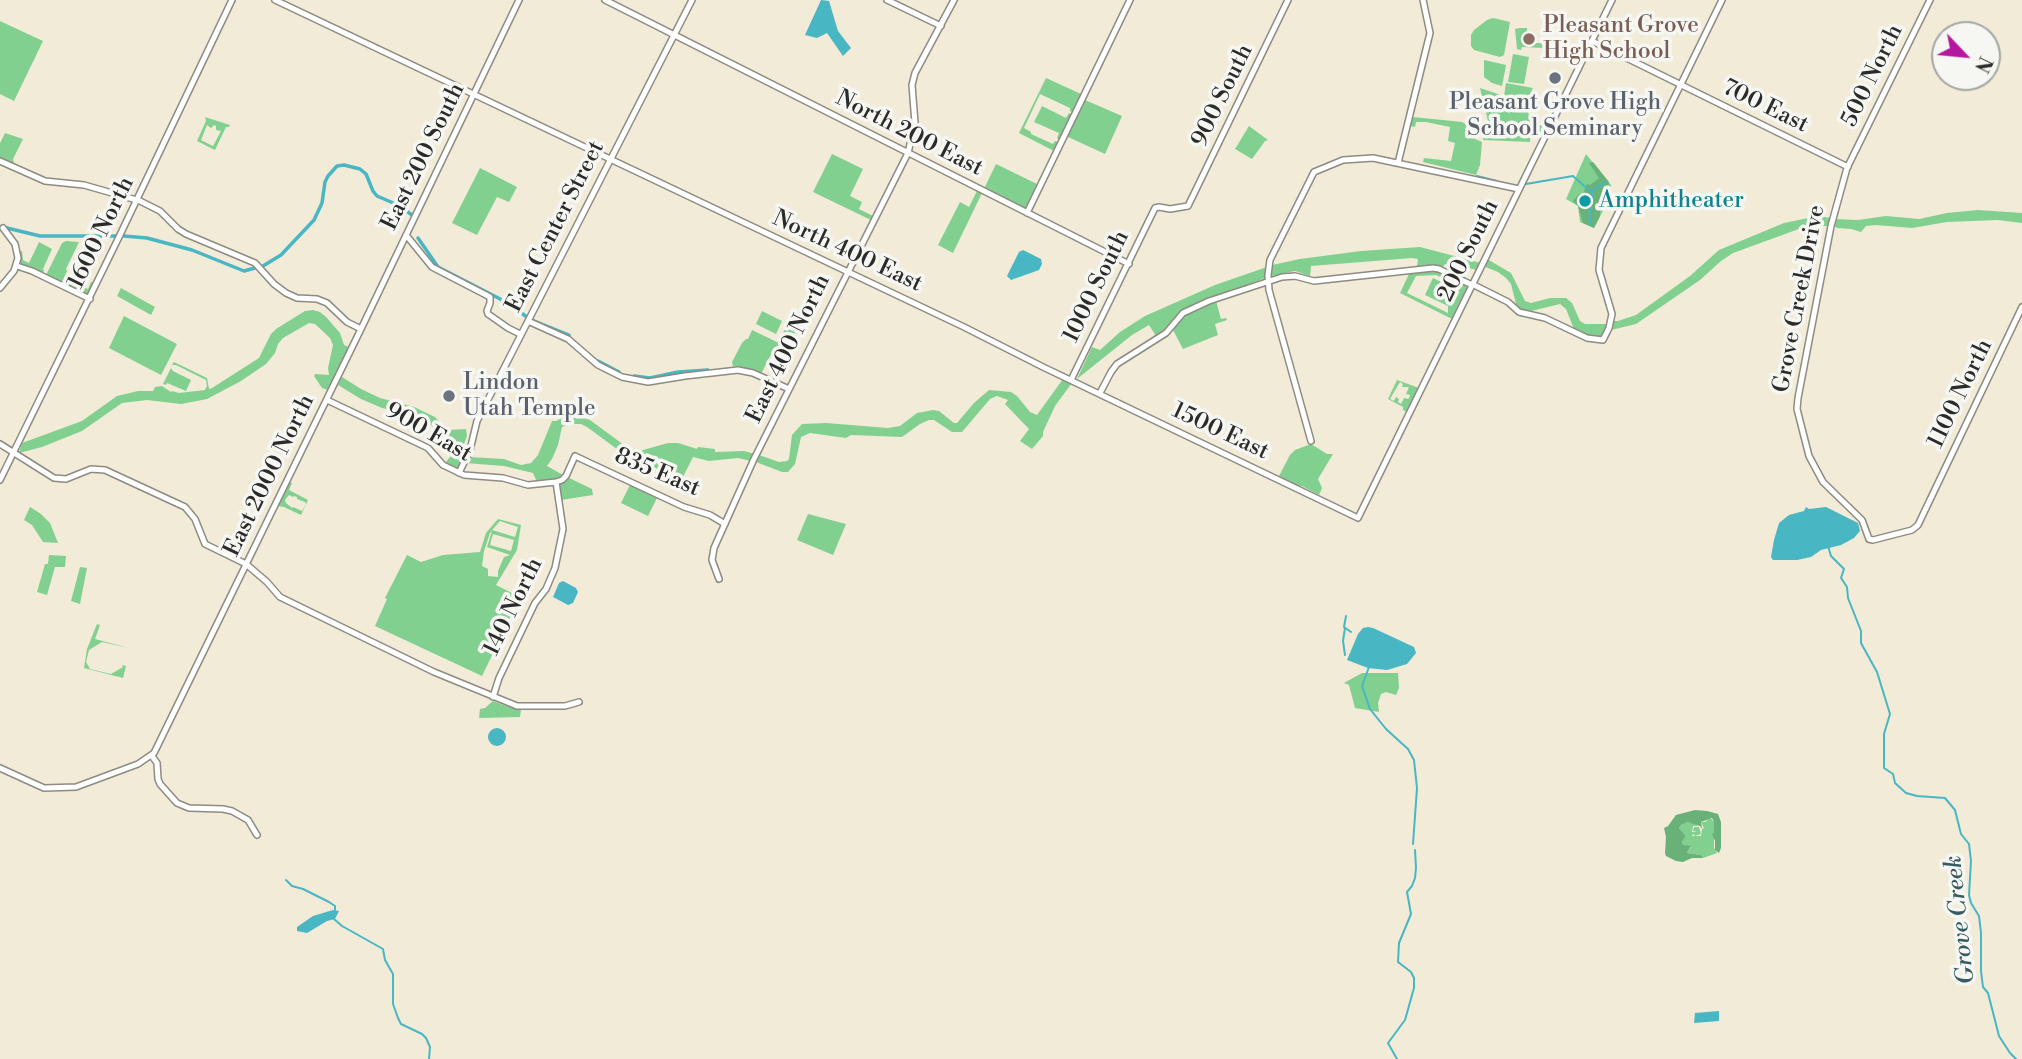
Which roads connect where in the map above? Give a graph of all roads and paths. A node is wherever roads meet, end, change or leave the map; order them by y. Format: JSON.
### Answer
{"nodes":[{"id":1,"x":232,"y":0,"type":"edge"},
{"id":2,"x":275,"y":0,"type":"edge"},
{"id":3,"x":519,"y":0,"type":"edge"},
{"id":4,"x":605,"y":0,"type":"edge"},
{"id":5,"x":692,"y":0,"type":"edge"},
{"id":6,"x":887,"y":0,"type":"edge"},
{"id":7,"x":954,"y":0,"type":"edge"},
{"id":8,"x":1130,"y":0,"type":"edge"},
{"id":9,"x":1288,"y":0,"type":"edge"},
{"id":10,"x":1423,"y":0,"type":"edge"},
{"id":11,"x":1612,"y":0,"type":"edge"},
{"id":12,"x":1722,"y":0,"type":"edge"},
{"id":13,"x":1930,"y":0,"type":"edge"},
{"id":14,"x":941,"y":26,"type":"junction"},
{"id":15,"x":674,"y":34,"type":"junction"},
{"id":16,"x":1592,"y":41,"type":"junction"},
{"id":17,"x":1681,"y":85,"type":"junction"},
{"id":18,"x":474,"y":94,"type":"junction"},
{"id":19,"x":908,"y":153,"type":"junction"},
{"id":20,"x":611,"y":159,"type":"junction"},
{"id":21,"x":0,"y":161,"type":"edge"},
{"id":22,"x":1398,"y":163,"type":"junction"},
{"id":23,"x":1847,"y":167,"type":"junction"},
{"id":24,"x":1519,"y":189,"type":"junction"},
{"id":25,"x":137,"y":200,"type":"junction"},
{"id":26,"x":1155,"y":210,"type":"joint"},
{"id":27,"x":1027,"y":213,"type":"junction"},
{"id":28,"x":3,"y":228,"type":"dead end"},
{"id":29,"x":406,"y":234,"type":"junction"},
{"id":30,"x":1129,"y":264,"type":"junction"},
{"id":31,"x":16,"y":266,"type":"junction"},
{"id":32,"x":847,"y":271,"type":"junction"},
{"id":33,"x":1268,"y":281,"type":"junction"},
{"id":34,"x":1472,"y":284,"type":"junction"},
{"id":35,"x":0,"y":288,"type":"edge"},
{"id":36,"x":90,"y":299,"type":"junction"},
{"id":37,"x":2022,"y":307,"type":"edge"},
{"id":38,"x":528,"y":321,"type":"junction"},
{"id":39,"x":361,"y":329,"type":"junction"},
{"id":40,"x":520,"y":334,"type":"junction"},
{"id":41,"x":1069,"y":379,"type":"junction"},
{"id":42,"x":789,"y":389,"type":"junction"},
{"id":43,"x":1100,"y":393,"type":"junction"},
{"id":44,"x":327,"y":400,"type":"junction"},
{"id":45,"x":1311,"y":441,"type":"dead end"},
{"id":46,"x":0,"y":446,"type":"edge"},
{"id":47,"x":13,"y":453,"type":"junction"},
{"id":48,"x":459,"y":473,"type":"junction"},
{"id":49,"x":0,"y":480,"type":"edge"},
{"id":50,"x":556,"y":482,"type":"junction"},
{"id":51,"x":1358,"y":518,"type":"joint"},
{"id":52,"x":724,"y":524,"type":"junction"},
{"id":53,"x":1869,"y":539,"type":"joint"},
{"id":54,"x":246,"y":565,"type":"junction"},
{"id":55,"x":719,"y":579,"type":"dead end"},
{"id":56,"x":494,"y":697,"type":"junction"},
{"id":57,"x":579,"y":702,"type":"dead end"},
{"id":58,"x":152,"y":755,"type":"junction"},
{"id":59,"x":0,"y":768,"type":"edge"},
{"id":60,"x":257,"y":835,"type":"dead end"}],
"edges":[{"from":1,"to":25,"type":"street","name":"1600 North"},
{"from":2,"to":18,"type":"street","name":"North 400 East"},
{"from":3,"to":18,"type":"street","name":"East 200 South"},
{"from":4,"to":15,"type":"street","name":"North 200 East"},
{"from":5,"to":15,"type":"street","name":"East Center Street"},
{"from":6,"to":14,"type":"street"},
{"from":7,"to":14,"type":"street","name":"East 400 North"},
{"from":8,"to":27,"type":"street"},
{"from":9,"to":26,"type":"street","name":"900 South"},
{"from":10,"to":22,"type":"street"},
{"from":11,"to":16,"type":"street","name":"200 South"},
{"from":12,"to":17,"type":"street"},
{"from":13,"to":23,"type":"street","name":"500 North"},
{"from":14,"to":19,"type":"street","name":"East 400 North"},
{"from":15,"to":19,"type":"street","name":"North 200 East"},
{"from":15,"to":20,"type":"street","name":"East Center Street"},
{"from":16,"to":17,"type":"street","name":"700 East"},
{"from":16,"to":24,"type":"street","name":"200 South"},
{"from":17,"to":23,"type":"street","name":"700 East"},
{"from":17,"to":34,"type":"street"},
{"from":18,"to":20,"type":"street","name":"North 400 East"},
{"from":18,"to":29,"type":"street","name":"East 200 South"},
{"from":19,"to":27,"type":"street","name":"North 200 East"},
{"from":19,"to":32,"type":"street","name":"East 400 North"},
{"from":20,"to":32,"type":"street","name":"North 400 East"},
{"from":20,"to":38,"type":"street","name":"East Center Street"},
{"from":21,"to":25,"type":"street"},
{"from":22,"to":24,"type":"street"},
{"from":22,"to":33,"type":"street"},
{"from":23,"to":53,"type":"street","name":"Grove Creek Drive"},
{"from":24,"to":34,"type":"street","name":"200 South"},
{"from":25,"to":36,"type":"street","name":"1600 North"},
{"from":25,"to":39,"type":"street"},
{"from":26,"to":30,"type":"street","name":"1000 South"},
{"from":27,"to":30,"type":"street","name":"North 200 East"},
{"from":28,"to":31,"type":"street"},
{"from":29,"to":39,"type":"street","name":"East 200 South"},
{"from":29,"to":40,"type":"street"},
{"from":30,"to":41,"type":"street","name":"1000 South"},
{"from":31,"to":35,"type":"street"},
{"from":31,"to":36,"type":"street"},
{"from":32,"to":41,"type":"street","name":"North 400 East"},
{"from":32,"to":42,"type":"street","name":"East 400 North"},
{"from":33,"to":34,"type":"street"},
{"from":33,"to":43,"type":"street"},
{"from":33,"to":45,"type":"street"},
{"from":34,"to":51,"type":"street","name":"200 South"},
{"from":36,"to":47,"type":"street","name":"1600 North"},
{"from":37,"to":53,"type":"street","name":"1100 North"},
{"from":38,"to":40,"type":"street","name":"East Center Street"},
{"from":38,"to":42,"type":"street"},
{"from":39,"to":44,"type":"street","name":"East 2000 North"},
{"from":40,"to":48,"type":"street","name":"East Center Street"},
{"from":41,"to":43,"type":"street","name":"1500 East"},
{"from":42,"to":52,"type":"street","name":"East 400 North"},
{"from":43,"to":51,"type":"street","name":"1500 East"},
{"from":44,"to":48,"type":"street","name":"900 East"},
{"from":44,"to":54,"type":"street","name":"East 2000 North"},
{"from":46,"to":47,"type":"street"},
{"from":47,"to":49,"type":"street","name":"1600 North"},
{"from":47,"to":54,"type":"street"},
{"from":48,"to":50,"type":"street","name":"900 East"},
{"from":50,"to":52,"type":"street","name":"835 East"},
{"from":50,"to":56,"type":"street","name":"140 North"},
{"from":52,"to":55,"type":"street","name":"East 400 North"},
{"from":54,"to":56,"type":"street"},
{"from":54,"to":58,"type":"street","name":"East 2000 North"},
{"from":56,"to":57,"type":"street"},
{"from":58,"to":59,"type":"street"},
{"from":58,"to":60,"type":"street"}]}
